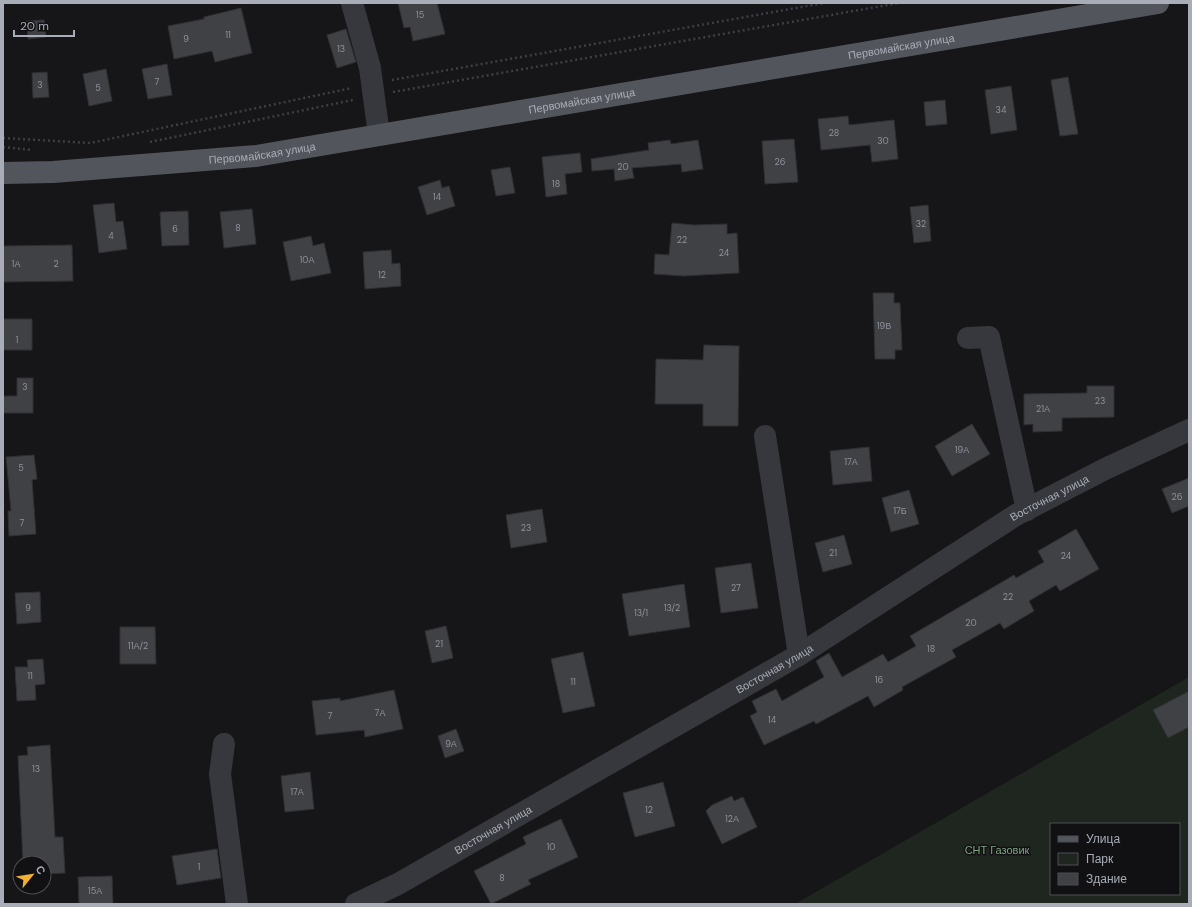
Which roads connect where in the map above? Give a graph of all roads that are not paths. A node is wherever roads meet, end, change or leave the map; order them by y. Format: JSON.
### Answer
{"nodes":[{"id":1,"x":352,"y":3,"type":"edge"},
{"id":2,"x":1158,"y":3,"type":"edge"},
{"id":3,"x":379,"y":135,"type":"junction"},
{"id":4,"x":3,"y":173,"type":"edge"},
{"id":5,"x":968,"y":338,"type":"dead end"},
{"id":6,"x":1189,"y":430,"type":"edge"},
{"id":7,"x":765,"y":436,"type":"dead end"},
{"id":8,"x":1026,"y":510,"type":"junction"},
{"id":9,"x":799,"y":655,"type":"junction"},
{"id":10,"x":224,"y":744,"type":"dead end"},
{"id":11,"x":237,"y":904,"type":"edge"},
{"id":12,"x":356,"y":904,"type":"edge"}],
"edges":[{"from":1,"to":3,"type":"street"},
{"from":2,"to":3,"type":"main road","name":"Первомайская улица"},
{"from":3,"to":4,"type":"main road","name":"Первомайская улица"},
{"from":5,"to":8,"type":"street"},
{"from":6,"to":8,"type":"street","name":"Восточная улица"},
{"from":7,"to":9,"type":"street"},
{"from":8,"to":9,"type":"street","name":"Восточная улица"},
{"from":9,"to":12,"type":"street","name":"Восточная улица"},
{"from":10,"to":11,"type":"street"}]}
